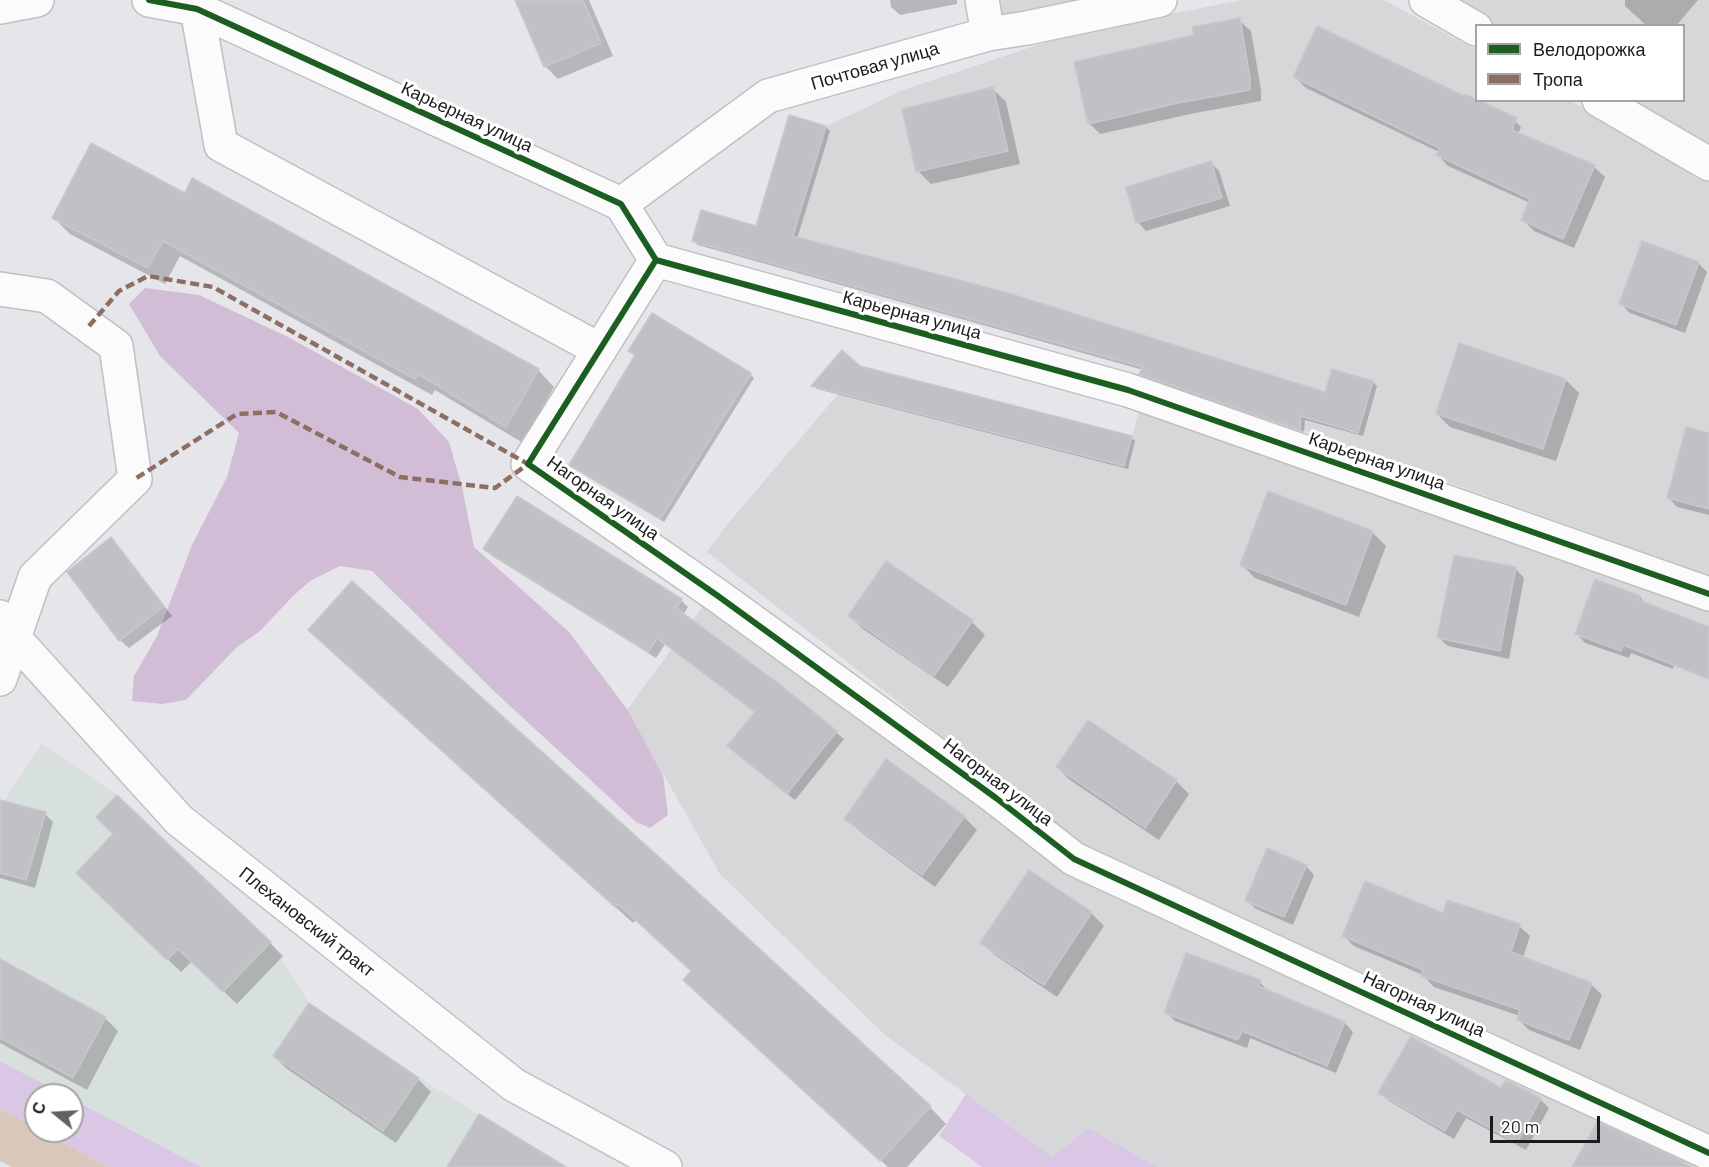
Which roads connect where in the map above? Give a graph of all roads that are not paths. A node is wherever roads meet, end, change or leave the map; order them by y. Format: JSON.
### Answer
{"nodes":[{"id":1,"x":36,"y":0,"type":"edge"},
{"id":2,"x":149,"y":0,"type":"edge"},
{"id":3,"x":982,"y":0,"type":"edge"},
{"id":4,"x":1160,"y":0,"type":"edge"},
{"id":5,"x":1426,"y":0,"type":"edge"},
{"id":6,"x":0,"y":7,"type":"edge"},
{"id":7,"x":197,"y":9,"type":"junction"},
{"id":8,"x":1475,"y":28,"type":"edge"},
{"id":9,"x":988,"y":34,"type":"junction"},
{"id":10,"x":1602,"y":102,"type":"edge"},
{"id":11,"x":1709,"y":164,"type":"edge"},
{"id":12,"x":621,"y":204,"type":"junction"},
{"id":13,"x":656,"y":260,"type":"junction"},
{"id":14,"x":0,"y":289,"type":"edge"},
{"id":15,"x":600,"y":350,"type":"junction"},
{"id":16,"x":1709,"y":594,"type":"edge"},
{"id":17,"x":8,"y":628,"type":"edge"},
{"id":18,"x":0,"y":680,"type":"edge"},
{"id":19,"x":1709,"y":1153,"type":"edge"},
{"id":20,"x":665,"y":1167,"type":"edge"}],
"edges":[{"from":1,"to":6,"type":"street"},
{"from":2,"to":7,"type":"street","name":"Карьерная улица"},
{"from":3,"to":9,"type":"street"},
{"from":4,"to":9,"type":"street","name":"Почтовая улица"},
{"from":5,"to":8,"type":"street"},
{"from":7,"to":12,"type":"street","name":"Карьерная улица"},
{"from":7,"to":15,"type":"street"},
{"from":9,"to":12,"type":"street","name":"Почтовая улица"},
{"from":10,"to":11,"type":"street"},
{"from":12,"to":13,"type":"street"},
{"from":13,"to":15,"type":"street","name":"Нагорная улица"},
{"from":13,"to":16,"type":"street","name":"Карьерная улица"},
{"from":14,"to":17,"type":"street"},
{"from":15,"to":19,"type":"street","name":"Нагорная улица"},
{"from":17,"to":18,"type":"street"},
{"from":17,"to":20,"type":"street","name":"Плехановский тракт"}]}
